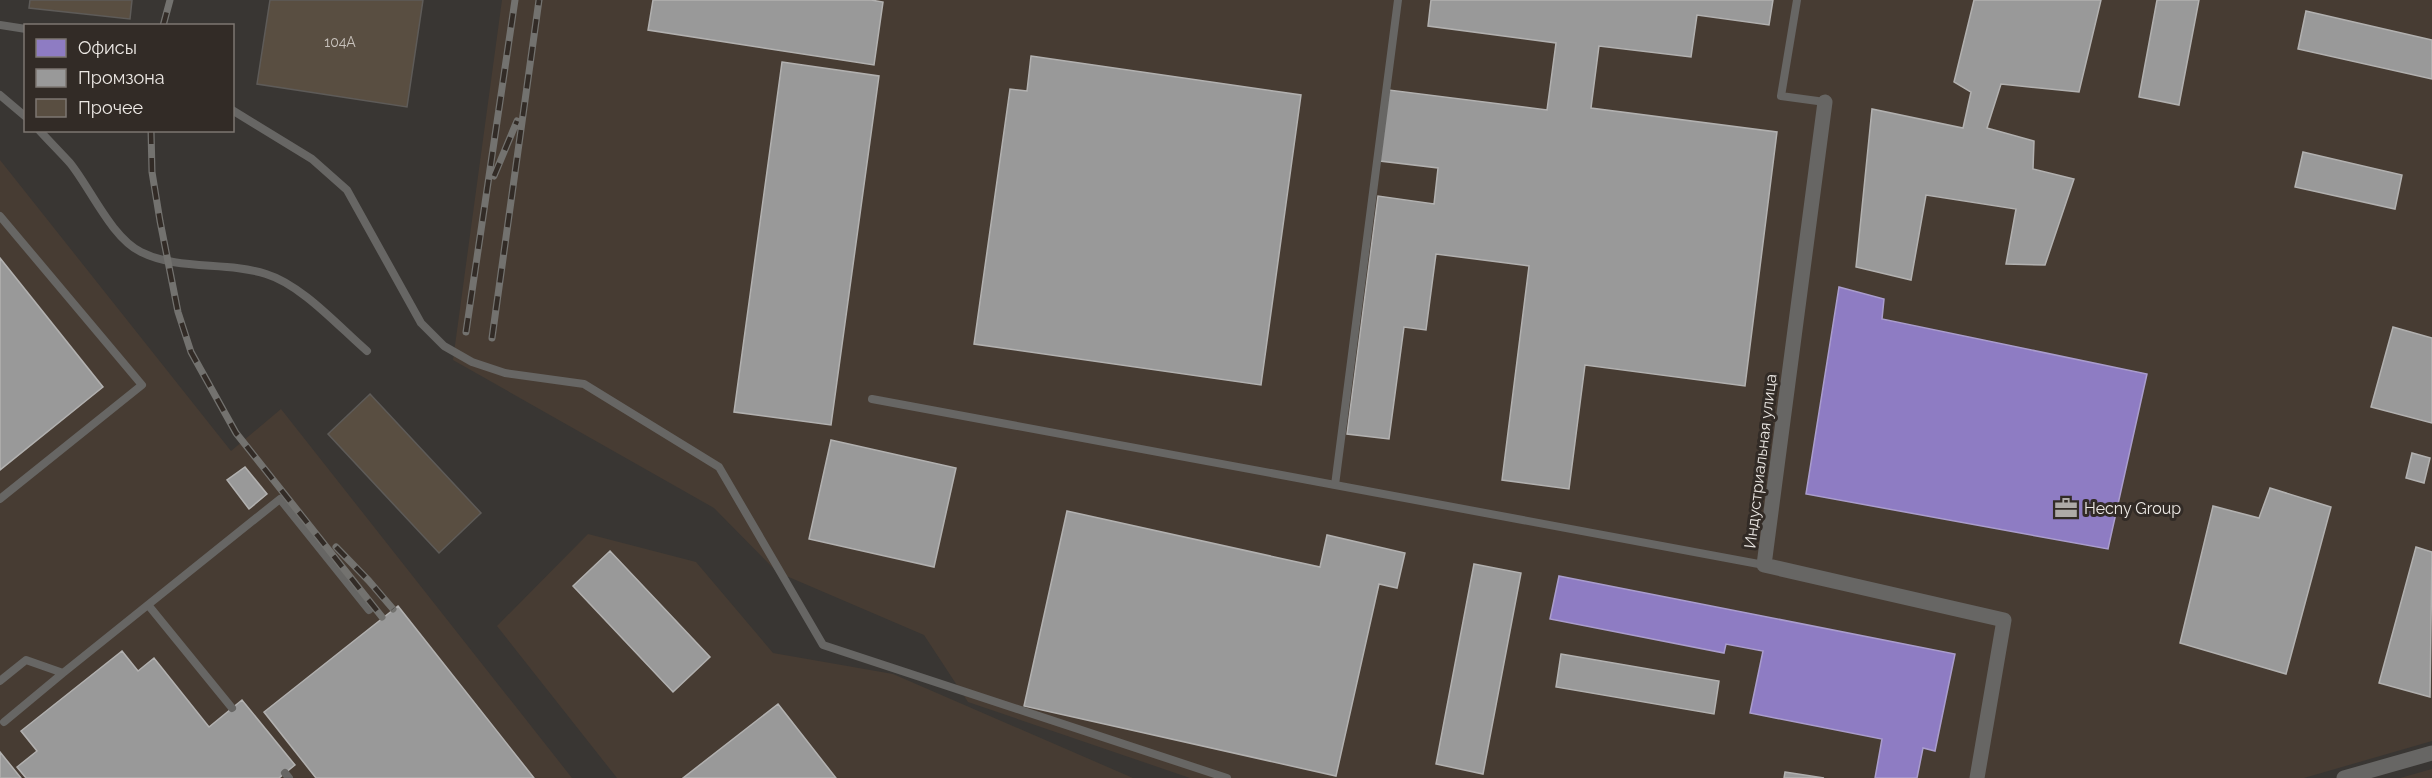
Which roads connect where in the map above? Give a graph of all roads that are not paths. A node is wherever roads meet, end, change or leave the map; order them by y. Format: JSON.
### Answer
{"nodes":[{"id":1,"x":1398,"y":0,"type":"edge"},
{"id":2,"x":1797,"y":0,"type":"edge"},
{"id":3,"x":0,"y":25,"type":"edge"},
{"id":4,"x":24,"y":29,"type":"edge"},
{"id":5,"x":0,"y":95,"type":"edge"},
{"id":6,"x":1825,"y":102,"type":"joint"},
{"id":7,"x":234,"y":111,"type":"edge"},
{"id":8,"x":24,"y":115,"type":"edge"},
{"id":9,"x":41,"y":132,"type":"edge"},
{"id":10,"x":0,"y":216,"type":"edge"},
{"id":11,"x":367,"y":351,"type":"dead end"},
{"id":12,"x":872,"y":399,"type":"dead end"},
{"id":13,"x":1335,"y":485,"type":"junction"},
{"id":14,"x":0,"y":499,"type":"edge"},
{"id":15,"x":1764,"y":565,"type":"junction"},
{"id":16,"x":149,"y":606,"type":"junction"},
{"id":17,"x":369,"y":610,"type":"dead end"},
{"id":18,"x":63,"y":673,"type":"junction"},
{"id":19,"x":0,"y":681,"type":"edge"},
{"id":20,"x":232,"y":708,"type":"dead end"},
{"id":21,"x":4,"y":722,"type":"dead end"},
{"id":22,"x":2432,"y":753,"type":"edge"},
{"id":23,"x":1227,"y":778,"type":"edge"},
{"id":24,"x":1977,"y":778,"type":"edge"},
{"id":25,"x":2344,"y":778,"type":"edge"}],
"edges":[{"from":1,"to":13,"type":"lane"},
{"from":2,"to":6,"type":"lane"},
{"from":3,"to":4,"type":"lane"},
{"from":5,"to":8,"type":"lane"},
{"from":6,"to":15,"type":"street","name":"Индустриальная улица"},
{"from":7,"to":23,"type":"lane"},
{"from":9,"to":11,"type":"lane"},
{"from":10,"to":14,"type":"lane"},
{"from":12,"to":13,"type":"lane"},
{"from":13,"to":15,"type":"lane"},
{"from":15,"to":24,"type":"street","name":"Индустриальная улица"},
{"from":16,"to":17,"type":"lane"},
{"from":16,"to":18,"type":"lane"},
{"from":16,"to":20,"type":"lane"},
{"from":18,"to":19,"type":"lane"},
{"from":18,"to":21,"type":"lane"},
{"from":22,"to":25,"type":"street"}]}
